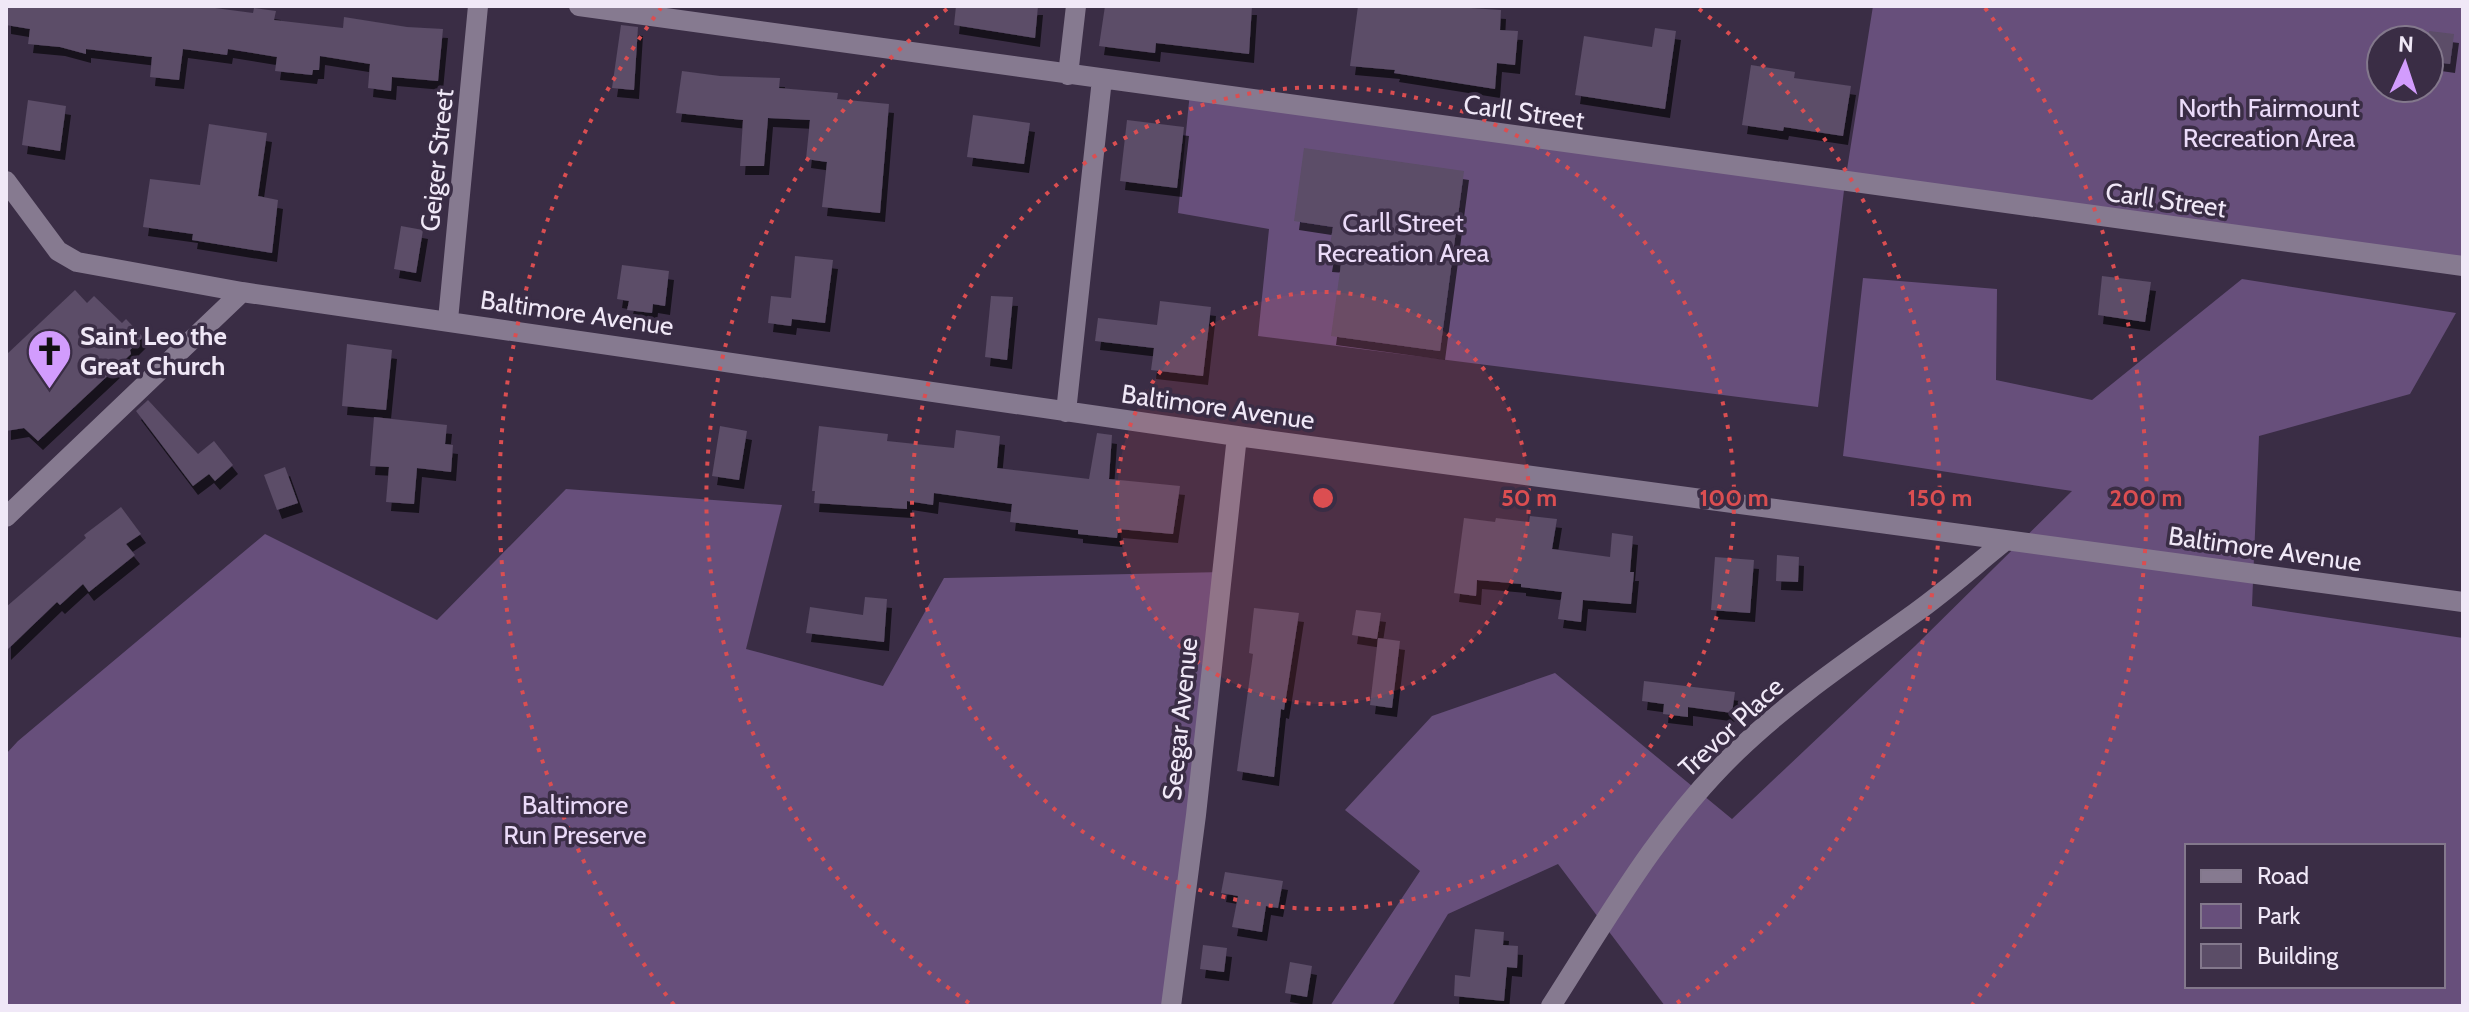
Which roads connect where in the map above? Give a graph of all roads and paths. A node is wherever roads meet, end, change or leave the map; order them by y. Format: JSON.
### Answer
{"nodes":[{"id":1,"x":478,"y":6,"type":"edge"},
{"id":2,"x":579,"y":6,"type":"edge"},
{"id":3,"x":1076,"y":6,"type":"edge"},
{"id":4,"x":1068,"y":75,"type":"junction"},
{"id":5,"x":1102,"y":79,"type":"junction"},
{"id":6,"x":6,"y":181,"type":"edge"},
{"id":7,"x":2463,"y":266,"type":"edge"},
{"id":8,"x":242,"y":292,"type":"junction"},
{"id":9,"x":448,"y":320,"type":"junction"},
{"id":10,"x":1066,"y":412,"type":"junction"},
{"id":11,"x":1237,"y":436,"type":"junction"},
{"id":12,"x":6,"y":517,"type":"edge"},
{"id":13,"x":2005,"y":541,"type":"junction"},
{"id":14,"x":2463,"y":602,"type":"edge"},
{"id":15,"x":1171,"y":1006,"type":"edge"},
{"id":16,"x":1551,"y":1006,"type":"edge"}],
"edges":[{"from":1,"to":9,"type":"street","name":"Geiger Street"},
{"from":2,"to":4,"type":"street","name":"Carll Street"},
{"from":3,"to":4,"type":"street"},
{"from":4,"to":5,"type":"street","name":"Carll Street"},
{"from":5,"to":7,"type":"street","name":"Carll Street"},
{"from":5,"to":10,"type":"street"},
{"from":6,"to":8,"type":"street","name":"Baltimore Avenue"},
{"from":8,"to":9,"type":"street","name":"Baltimore Avenue"},
{"from":8,"to":12,"type":"street"},
{"from":9,"to":10,"type":"street","name":"Baltimore Avenue"},
{"from":10,"to":11,"type":"street","name":"Baltimore Avenue"},
{"from":11,"to":13,"type":"street","name":"Baltimore Avenue"},
{"from":11,"to":15,"type":"street","name":"Seegar Avenue"},
{"from":13,"to":14,"type":"street","name":"Baltimore Avenue"},
{"from":13,"to":16,"type":"street","name":"Trevor Place"}]}
